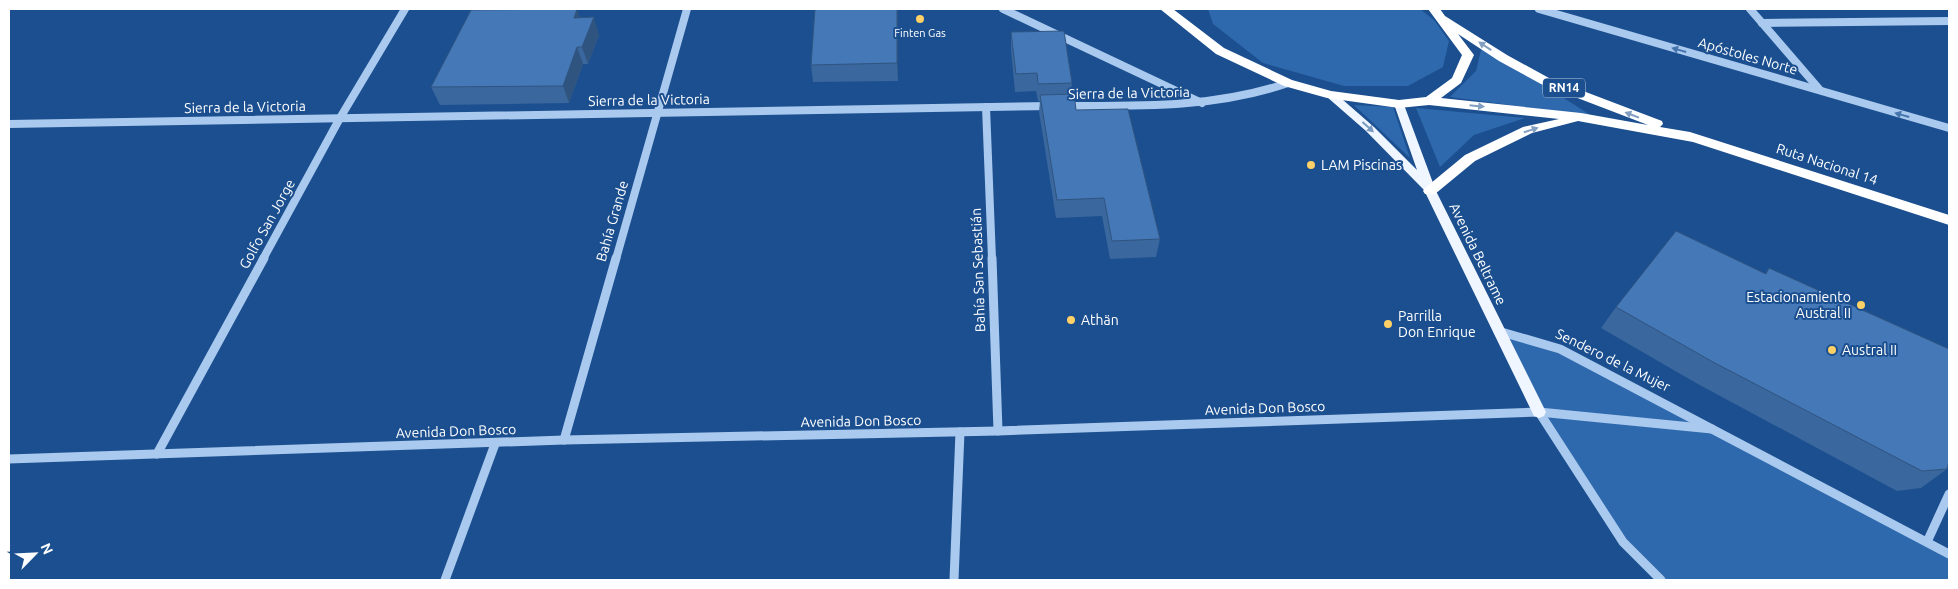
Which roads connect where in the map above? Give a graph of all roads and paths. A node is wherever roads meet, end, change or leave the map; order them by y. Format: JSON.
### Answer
{"nodes":[{"id":1,"x":405,"y":9,"type":"edge"},
{"id":2,"x":686,"y":9,"type":"edge"},
{"id":3,"x":1003,"y":9,"type":"edge"},
{"id":4,"x":1166,"y":9,"type":"edge"},
{"id":5,"x":1181,"y":9,"type":"edge"},
{"id":6,"x":1434,"y":9,"type":"edge"},
{"id":7,"x":1539,"y":9,"type":"edge"},
{"id":8,"x":1750,"y":9,"type":"edge"},
{"id":9,"x":1444,"y":19,"type":"junction"},
{"id":10,"x":1949,"y":21,"type":"edge"},
{"id":11,"x":1762,"y":23,"type":"junction"},
{"id":12,"x":1194,"y":32,"type":"junction"},
{"id":13,"x":1288,"y":83,"type":"junction"},
{"id":14,"x":1821,"y":91,"type":"junction"},
{"id":15,"x":1331,"y":95,"type":"junction"},
{"id":16,"x":1429,"y":101,"type":"junction"},
{"id":17,"x":1204,"y":104,"type":"junction"},
{"id":18,"x":1399,"y":104,"type":"junction"},
{"id":19,"x":986,"y":107,"type":"junction"},
{"id":20,"x":658,"y":113,"type":"junction"},
{"id":21,"x":1581,"y":117,"type":"junction"},
{"id":22,"x":340,"y":118,"type":"junction"},
{"id":23,"x":9,"y":124,"type":"edge"},
{"id":24,"x":1949,"y":128,"type":"edge"},
{"id":25,"x":1694,"y":138,"type":"junction"},
{"id":26,"x":1430,"y":191,"type":"junction"},
{"id":27,"x":1949,"y":220,"type":"edge"},
{"id":28,"x":1498,"y":331,"type":"junction"},
{"id":29,"x":1539,"y":412,"type":"junction"},
{"id":30,"x":1712,"y":429,"type":"junction"},
{"id":31,"x":998,"y":431,"type":"junction"},
{"id":32,"x":960,"y":432,"type":"junction"},
{"id":33,"x":564,"y":440,"type":"junction"},
{"id":34,"x":495,"y":444,"type":"junction"},
{"id":35,"x":157,"y":454,"type":"junction"},
{"id":36,"x":9,"y":459,"type":"edge"},
{"id":37,"x":1949,"y":494,"type":"edge"},
{"id":38,"x":1927,"y":542,"type":"junction"},
{"id":39,"x":1949,"y":554,"type":"edge"},
{"id":40,"x":445,"y":580,"type":"edge"},
{"id":41,"x":954,"y":580,"type":"edge"},
{"id":42,"x":1661,"y":580,"type":"edge"}],
"edges":[{"from":1,"to":22,"type":"street","name":"Golfo San Jorge"},
{"from":2,"to":20,"type":"street","name":"Bahía Grande"},
{"from":3,"to":17,"type":"street"},
{"from":4,"to":12,"type":"highway","name":"Ruta Nacional 14","number":"RN14"},
{"from":5,"to":12,"type":"highway","name":"Ruta Nacional 14","number":"RN14"},
{"from":6,"to":9,"type":"highway","name":"Ruta Nacional 14","number":"RN14"},
{"from":14,"to":7,"type":"street","name":"Apóstoles Norte","one_way":true},
{"from":8,"to":11,"type":"street"},
{"from":9,"to":16,"type":"highway","name":"Ruta Nacional 14","number":"RN14"},
{"from":25,"to":9,"type":"highway","name":"Ruta Nacional 14","number":"RN14","one_way":true},
{"from":10,"to":11,"type":"street"},
{"from":11,"to":14,"type":"street"},
{"from":12,"to":13,"type":"highway","name":"Ruta Nacional 14","number":"RN14"},
{"from":13,"to":15,"type":"highway","name":"Ruta Nacional 14","number":"RN14"},
{"from":13,"to":17,"type":"street","name":"Sierra de la Victoria"},
{"from":24,"to":14,"type":"street","name":"Apóstoles Norte","one_way":true},
{"from":15,"to":18,"type":"highway","name":"Ruta Nacional 14","number":"RN14"},
{"from":15,"to":26,"type":"main road","name":"Avenida Beltrame","one_way":true},
{"from":16,"to":18,"type":"highway","name":"Ruta Nacional 14","number":"RN14"},
{"from":16,"to":21,"type":"highway","name":"Ruta Nacional 14","number":"RN14","one_way":true},
{"from":17,"to":19,"type":"street","name":"Sierra de la Victoria"},
{"from":18,"to":26,"type":"main road","name":"Avenida Beltrame"},
{"from":19,"to":20,"type":"street","name":"Sierra de la Victoria"},
{"from":19,"to":31,"type":"street","name":"Bahía San Sebastián"},
{"from":20,"to":22,"type":"street","name":"Sierra de la Victoria"},
{"from":20,"to":33,"type":"street","name":"Bahía Grande"},
{"from":21,"to":25,"type":"highway","name":"Ruta Nacional 14","number":"RN14"},
{"from":26,"to":21,"type":"highway","one_way":true},
{"from":22,"to":23,"type":"street","name":"Sierra de la Victoria"},
{"from":22,"to":35,"type":"street","name":"Golfo San Jorge"},
{"from":25,"to":27,"type":"highway","name":"Ruta Nacional 14","number":"RN14"},
{"from":26,"to":28,"type":"main road","name":"Avenida Beltrame"},
{"from":28,"to":29,"type":"main road"},
{"from":28,"to":30,"type":"street","name":"Sendero de la Mujer"},
{"from":29,"to":30,"type":"street","name":"Avenida Don Bosco"},
{"from":29,"to":31,"type":"street","name":"Avenida Don Bosco"},
{"from":29,"to":42,"type":"street"},
{"from":30,"to":38,"type":"street","name":"Sendero de la Mujer"},
{"from":31,"to":32,"type":"street","name":"Avenida Don Bosco"},
{"from":32,"to":33,"type":"street","name":"Avenida Don Bosco"},
{"from":32,"to":41,"type":"street"},
{"from":33,"to":34,"type":"street","name":"Avenida Don Bosco"},
{"from":34,"to":35,"type":"street","name":"Avenida Don Bosco"},
{"from":34,"to":40,"type":"street"},
{"from":35,"to":36,"type":"street","name":"Avenida Don Bosco"},
{"from":37,"to":38,"type":"street"},
{"from":38,"to":39,"type":"street","name":"Sendero de la Mujer"}]}
